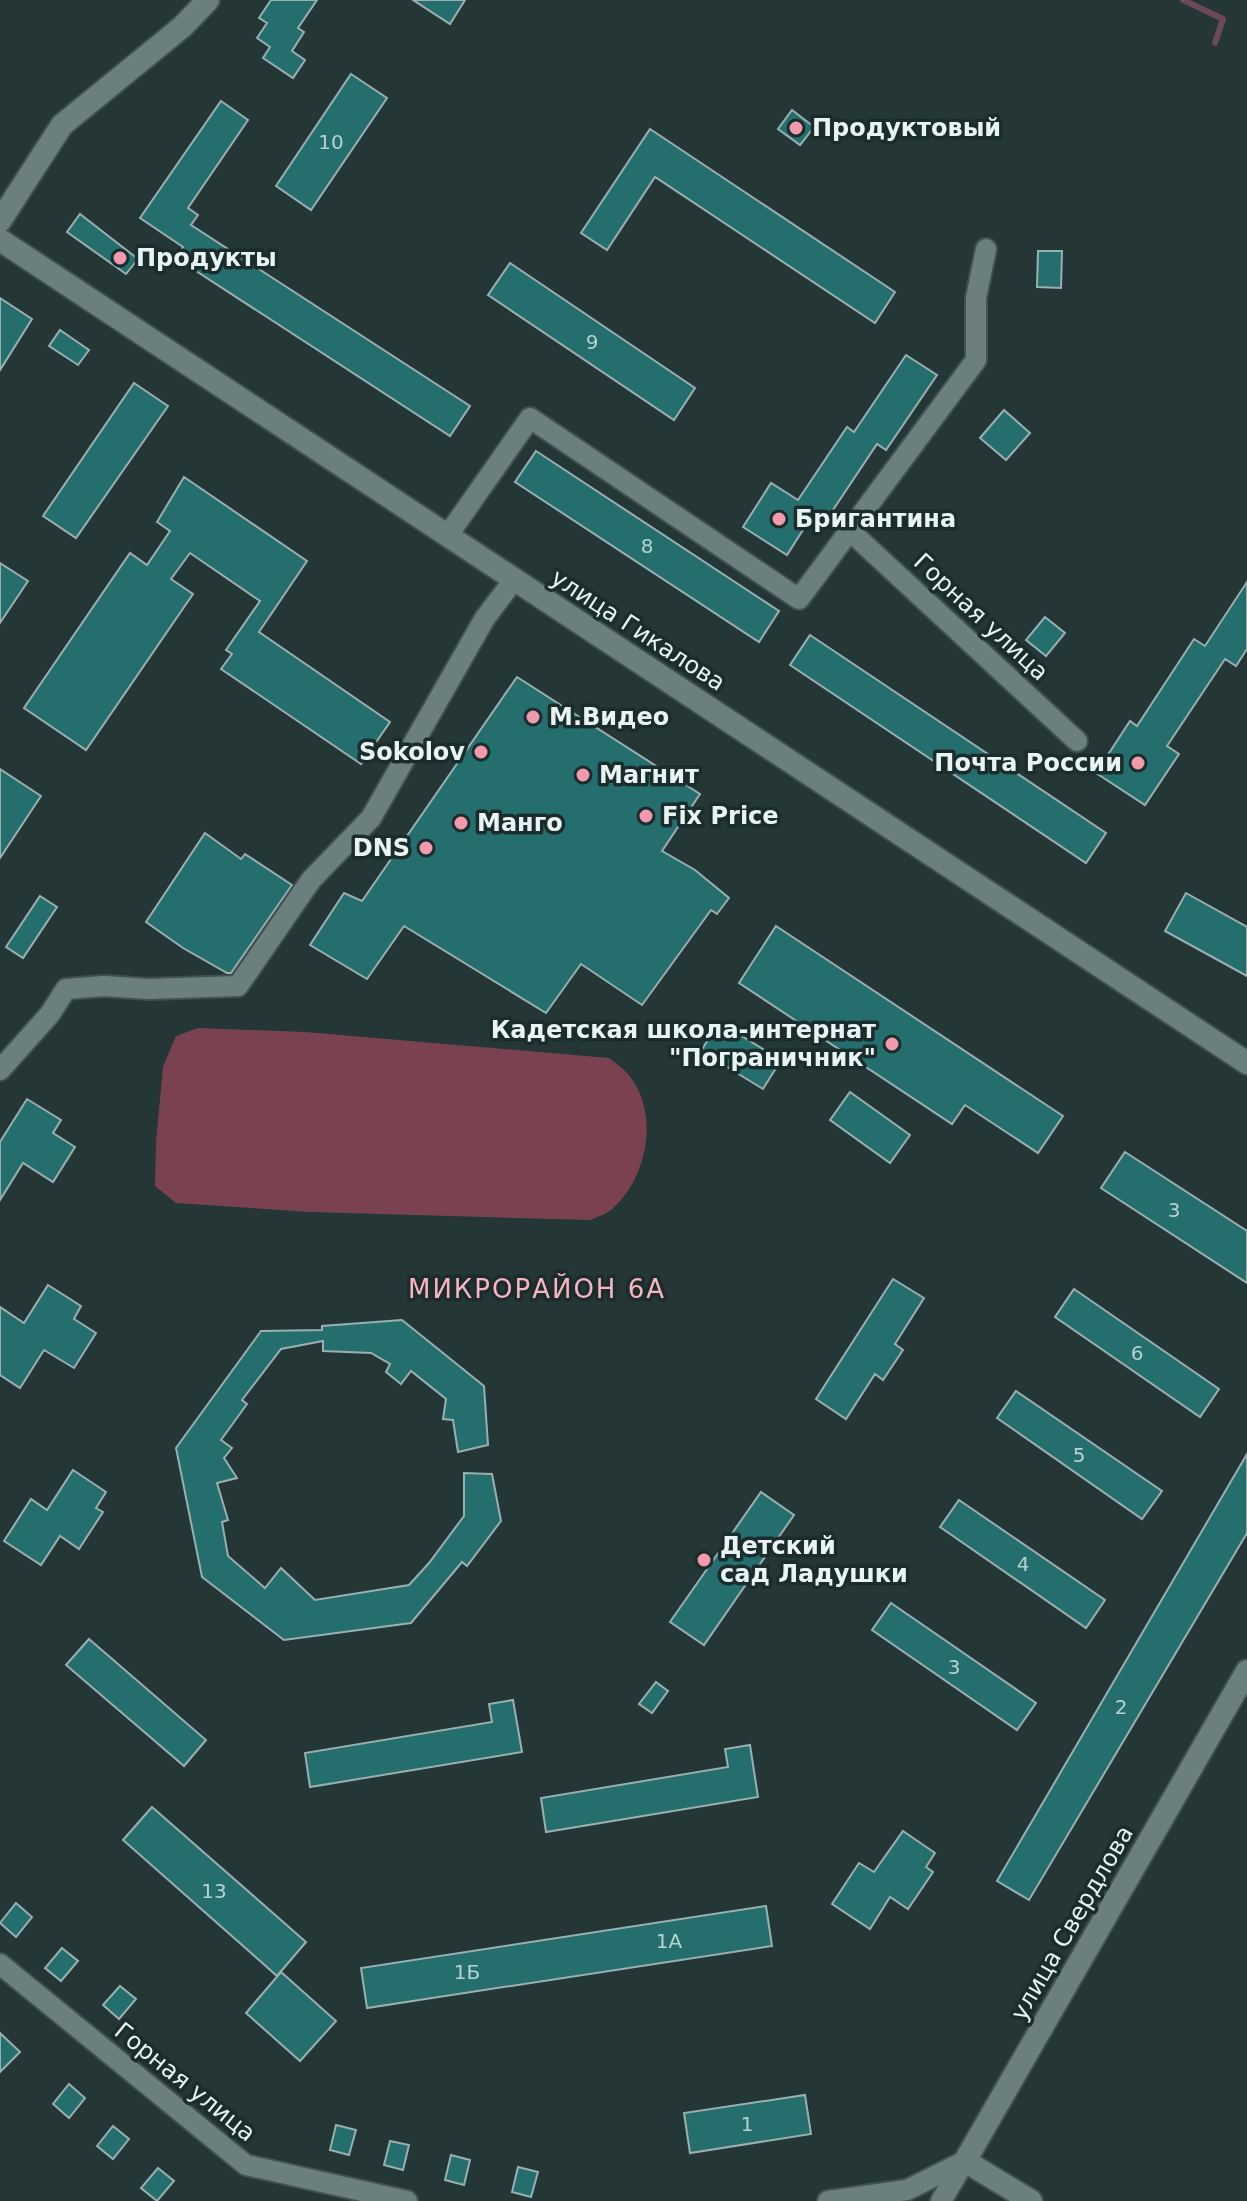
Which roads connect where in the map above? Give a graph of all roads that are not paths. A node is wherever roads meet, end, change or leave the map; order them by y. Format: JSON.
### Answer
{"nodes":[{"id":1,"x":208,"y":0,"type":"edge"},
{"id":2,"x":0,"y":221,"type":"edge"},
{"id":3,"x":0,"y":240,"type":"edge"},
{"id":4,"x":986,"y":249,"type":"dead end"},
{"id":5,"x":850,"y":531,"type":"junction"},
{"id":6,"x":448,"y":535,"type":"junction"},
{"id":7,"x":513,"y":581,"type":"junction"},
{"id":8,"x":1077,"y":741,"type":"dead end"},
{"id":9,"x":1247,"y":1063,"type":"edge"},
{"id":10,"x":0,"y":1070,"type":"edge"},
{"id":11,"x":1247,"y":1671,"type":"edge"},
{"id":12,"x":0,"y":1964,"type":"edge"},
{"id":13,"x":965,"y":2161,"type":"junction"},
{"id":14,"x":407,"y":2201,"type":"edge"},
{"id":15,"x":828,"y":2201,"type":"edge"},
{"id":16,"x":941,"y":2201,"type":"edge"},
{"id":17,"x":1031,"y":2201,"type":"edge"}],
"edges":[{"from":1,"to":2,"type":"main road"},
{"from":3,"to":6,"type":"main road","name":"улица Гикалова"},
{"from":4,"to":5,"type":"street"},
{"from":5,"to":6,"type":"street"},
{"from":5,"to":8,"type":"street","name":"Горная улица"},
{"from":6,"to":7,"type":"main road","name":"улица Гикалова"},
{"from":7,"to":9,"type":"main road","name":"улица Гикалова"},
{"from":7,"to":10,"type":"street"},
{"from":11,"to":13,"type":"main road","name":"улица Свердлова"},
{"from":12,"to":14,"type":"street","name":"Горная улица"},
{"from":13,"to":15,"type":"street"},
{"from":13,"to":16,"type":"street","name":"улица Свердлова"},
{"from":13,"to":17,"type":"main road"}]}
